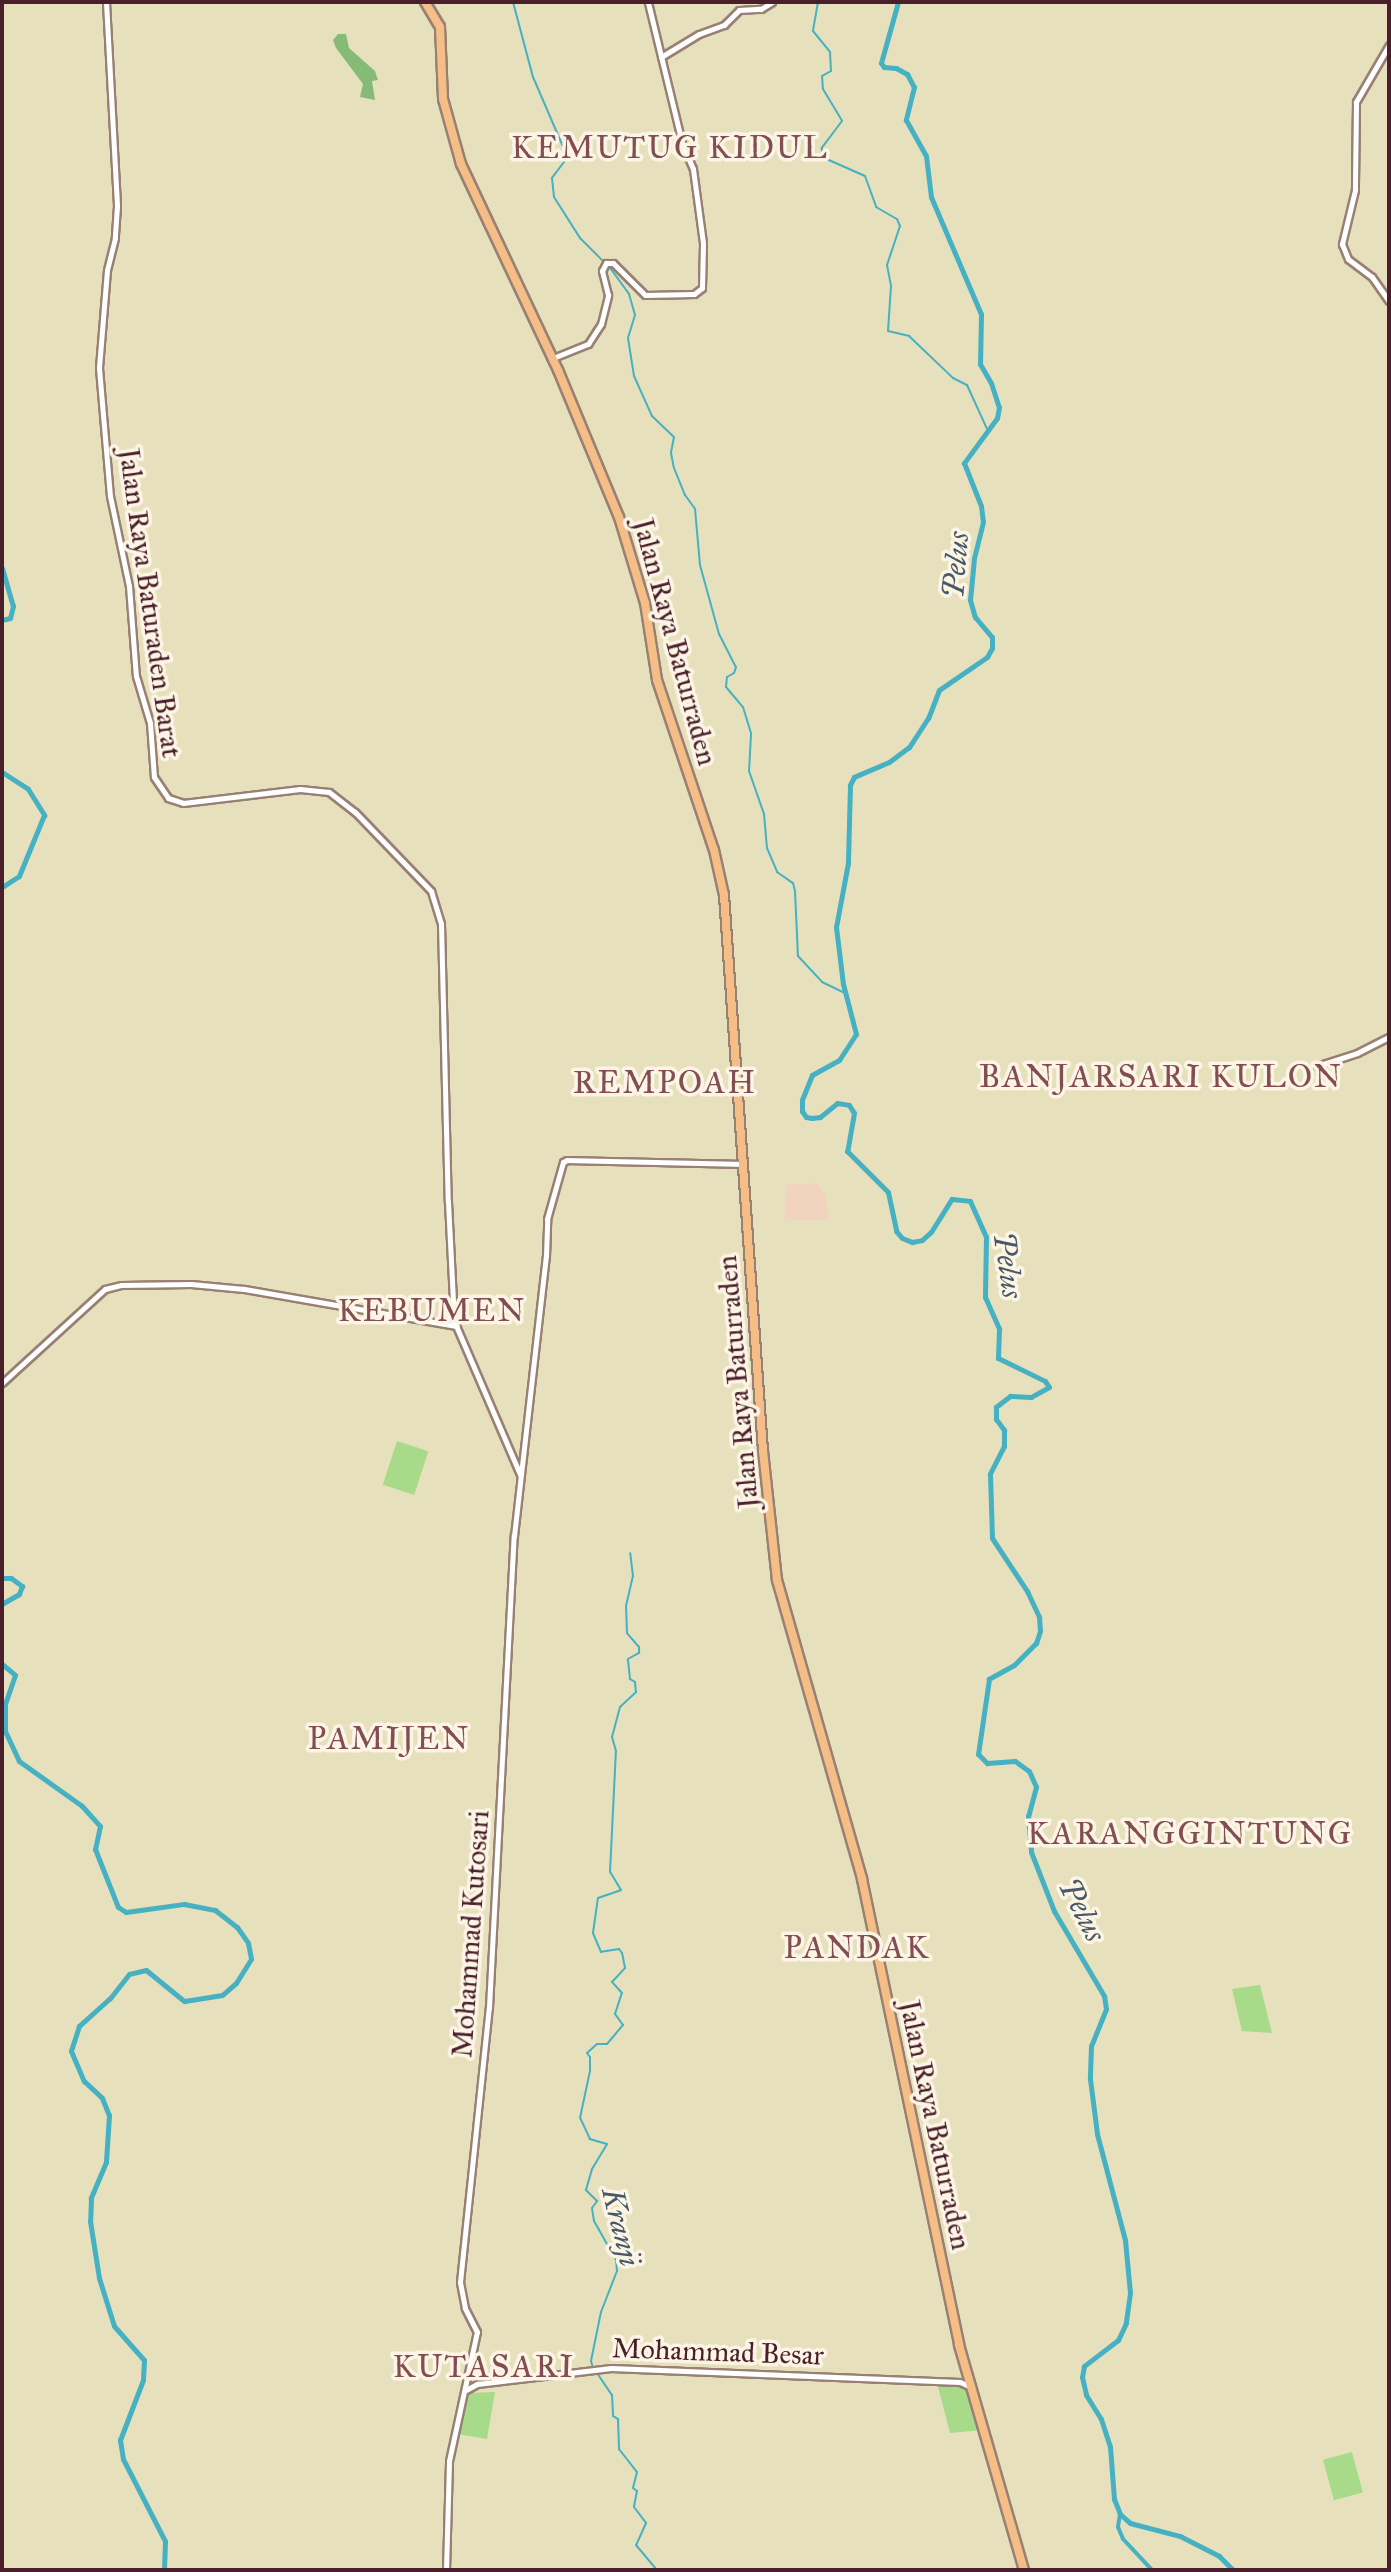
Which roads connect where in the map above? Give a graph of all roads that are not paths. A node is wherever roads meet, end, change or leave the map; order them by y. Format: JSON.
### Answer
{"nodes":[{"id":1,"x":106,"y":2,"type":"edge"},
{"id":2,"x":425,"y":2,"type":"edge"},
{"id":3,"x":648,"y":2,"type":"edge"},
{"id":4,"x":772,"y":2,"type":"edge"},
{"id":5,"x":1389,"y":45,"type":"edge"},
{"id":6,"x":661,"y":57,"type":"junction"},
{"id":7,"x":1389,"y":301,"type":"edge"},
{"id":8,"x":553,"y":358,"type":"junction"},
{"id":9,"x":1389,"y":1037,"type":"edge"},
{"id":10,"x":1317,"y":1066,"type":"dead end"},
{"id":11,"x":744,"y":1164,"type":"junction"},
{"id":12,"x":458,"y":1326,"type":"junction"},
{"id":13,"x":2,"y":1383,"type":"edge"},
{"id":14,"x":520,"y":1474,"type":"junction"},
{"id":15,"x":967,"y":2371,"type":"junction"},
{"id":16,"x":468,"y":2376,"type":"junction"},
{"id":17,"x":960,"y":2382,"type":"junction"},
{"id":18,"x":477,"y":2384,"type":"junction"},
{"id":19,"x":971,"y":2387,"type":"junction"},
{"id":20,"x":465,"y":2391,"type":"junction"},
{"id":21,"x":446,"y":2570,"type":"edge"},
{"id":22,"x":1024,"y":2570,"type":"edge"}],
"edges":[{"from":1,"to":12,"type":"street","name":"Jalan Raya Baturaden Barat"},
{"from":2,"to":8,"type":"main road","name":"Jalan Raya Baturraden"},
{"from":3,"to":6,"type":"street"},
{"from":4,"to":6,"type":"street"},
{"from":5,"to":7,"type":"street"},
{"from":6,"to":8,"type":"street"},
{"from":8,"to":11,"type":"main road","name":"Jalan Raya Baturraden"},
{"from":9,"to":10,"type":"street"},
{"from":11,"to":14,"type":"street","name":"Mohammad Kutosari"},
{"from":11,"to":15,"type":"main road","name":"Jalan Raya Baturraden"},
{"from":12,"to":13,"type":"street"},
{"from":12,"to":14,"type":"street","name":"Jalan Raya Baturaden Barat"},
{"from":14,"to":16,"type":"street","name":"Mohammad Kutosari"},
{"from":15,"to":17,"type":"street"},
{"from":15,"to":19,"type":"main road","name":"Jalan Raya Baturraden"},
{"from":16,"to":18,"type":"street"},
{"from":16,"to":20,"type":"street","name":"Mohammad Kutosari"},
{"from":17,"to":18,"type":"street","name":"Mohammad Besar"},
{"from":17,"to":19,"type":"street"},
{"from":18,"to":20,"type":"street"},
{"from":19,"to":22,"type":"main road","name":"Jalan Raya Baturraden"},
{"from":20,"to":21,"type":"street","name":"Mohammad Kutosari"}]}
